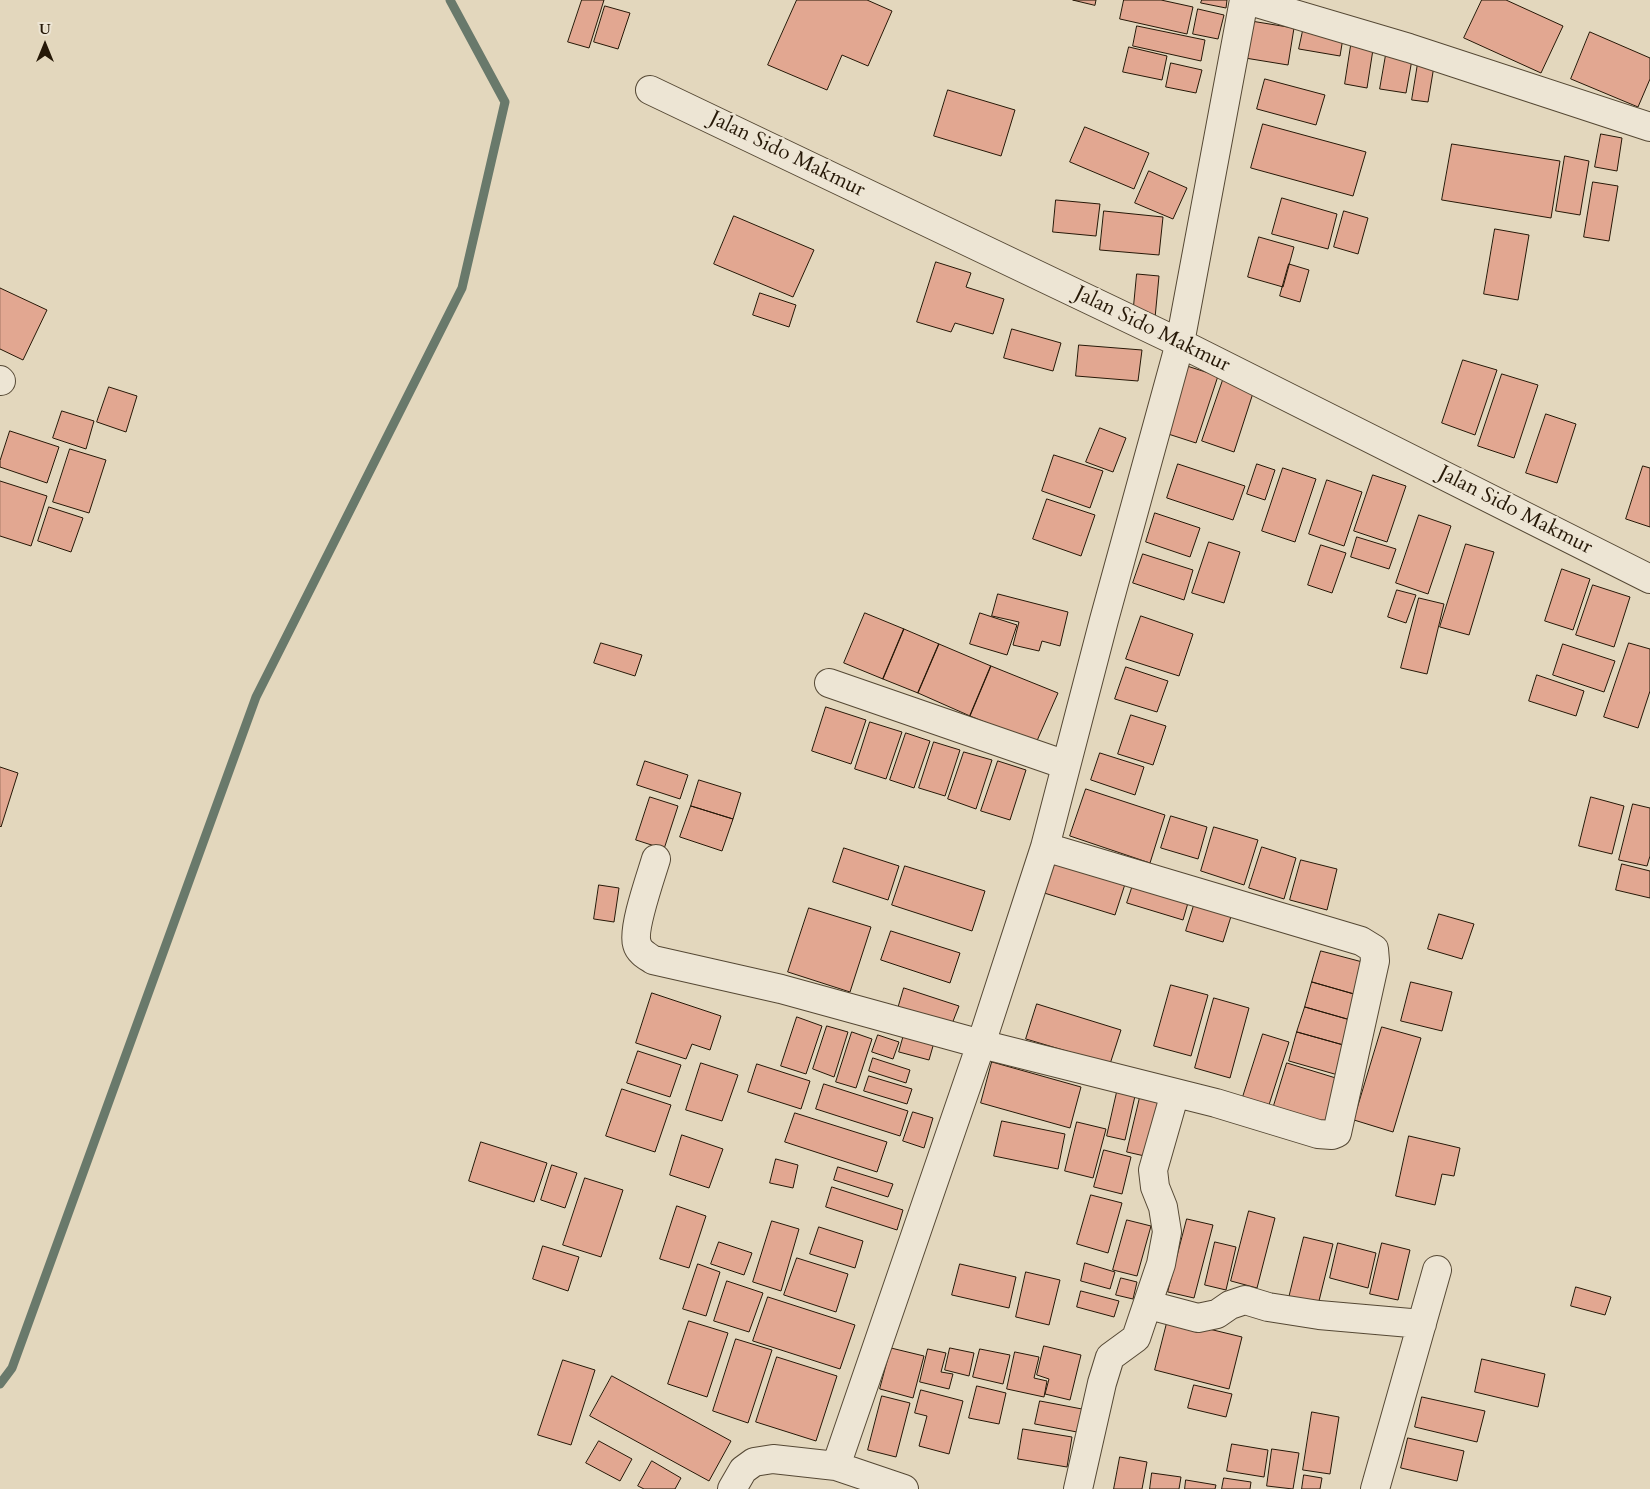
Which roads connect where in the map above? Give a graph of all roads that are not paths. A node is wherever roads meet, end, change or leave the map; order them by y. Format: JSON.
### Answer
{"nodes":[{"id":1,"x":1246,"y":0,"type":"edge"},
{"id":2,"x":650,"y":90,"type":"dead end"},
{"id":3,"x":1650,"y":127,"type":"edge"},
{"id":4,"x":1180,"y":343,"type":"junction"},
{"id":5,"x":1650,"y":579,"type":"edge"},
{"id":6,"x":829,"y":683,"type":"dead end"},
{"id":7,"x":1066,"y":765,"type":"junction"},
{"id":8,"x":1045,"y":847,"type":"junction"},
{"id":9,"x":656,"y":858,"type":"dead end"},
{"id":10,"x":981,"y":1044,"type":"junction"},
{"id":11,"x":1175,"y":1093,"type":"junction"},
{"id":12,"x":1437,"y":1270,"type":"dead end"},
{"id":13,"x":1149,"y":1305,"type":"junction"},
{"id":14,"x":1422,"y":1324,"type":"junction"},
{"id":15,"x":836,"y":1466,"type":"junction"},
{"id":16,"x":732,"y":1489,"type":"edge"},
{"id":17,"x":904,"y":1489,"type":"edge"},
{"id":18,"x":1078,"y":1489,"type":"edge"},
{"id":19,"x":1375,"y":1489,"type":"edge"}],
"edges":[{"from":1,"to":3,"type":"street"},
{"from":1,"to":4,"type":"street"},
{"from":2,"to":4,"type":"street","name":"Jalan Sido Makmur"},
{"from":4,"to":5,"type":"street","name":"Jalan Sido Makmur"},
{"from":4,"to":7,"type":"street"},
{"from":6,"to":7,"type":"street"},
{"from":7,"to":8,"type":"street"},
{"from":8,"to":10,"type":"street"},
{"from":8,"to":11,"type":"street"},
{"from":9,"to":10,"type":"street"},
{"from":10,"to":11,"type":"street"},
{"from":10,"to":15,"type":"street"},
{"from":11,"to":13,"type":"street"},
{"from":12,"to":14,"type":"street"},
{"from":13,"to":14,"type":"street"},
{"from":13,"to":18,"type":"street"},
{"from":14,"to":19,"type":"street"},
{"from":15,"to":16,"type":"street"},
{"from":15,"to":17,"type":"street"}]}
